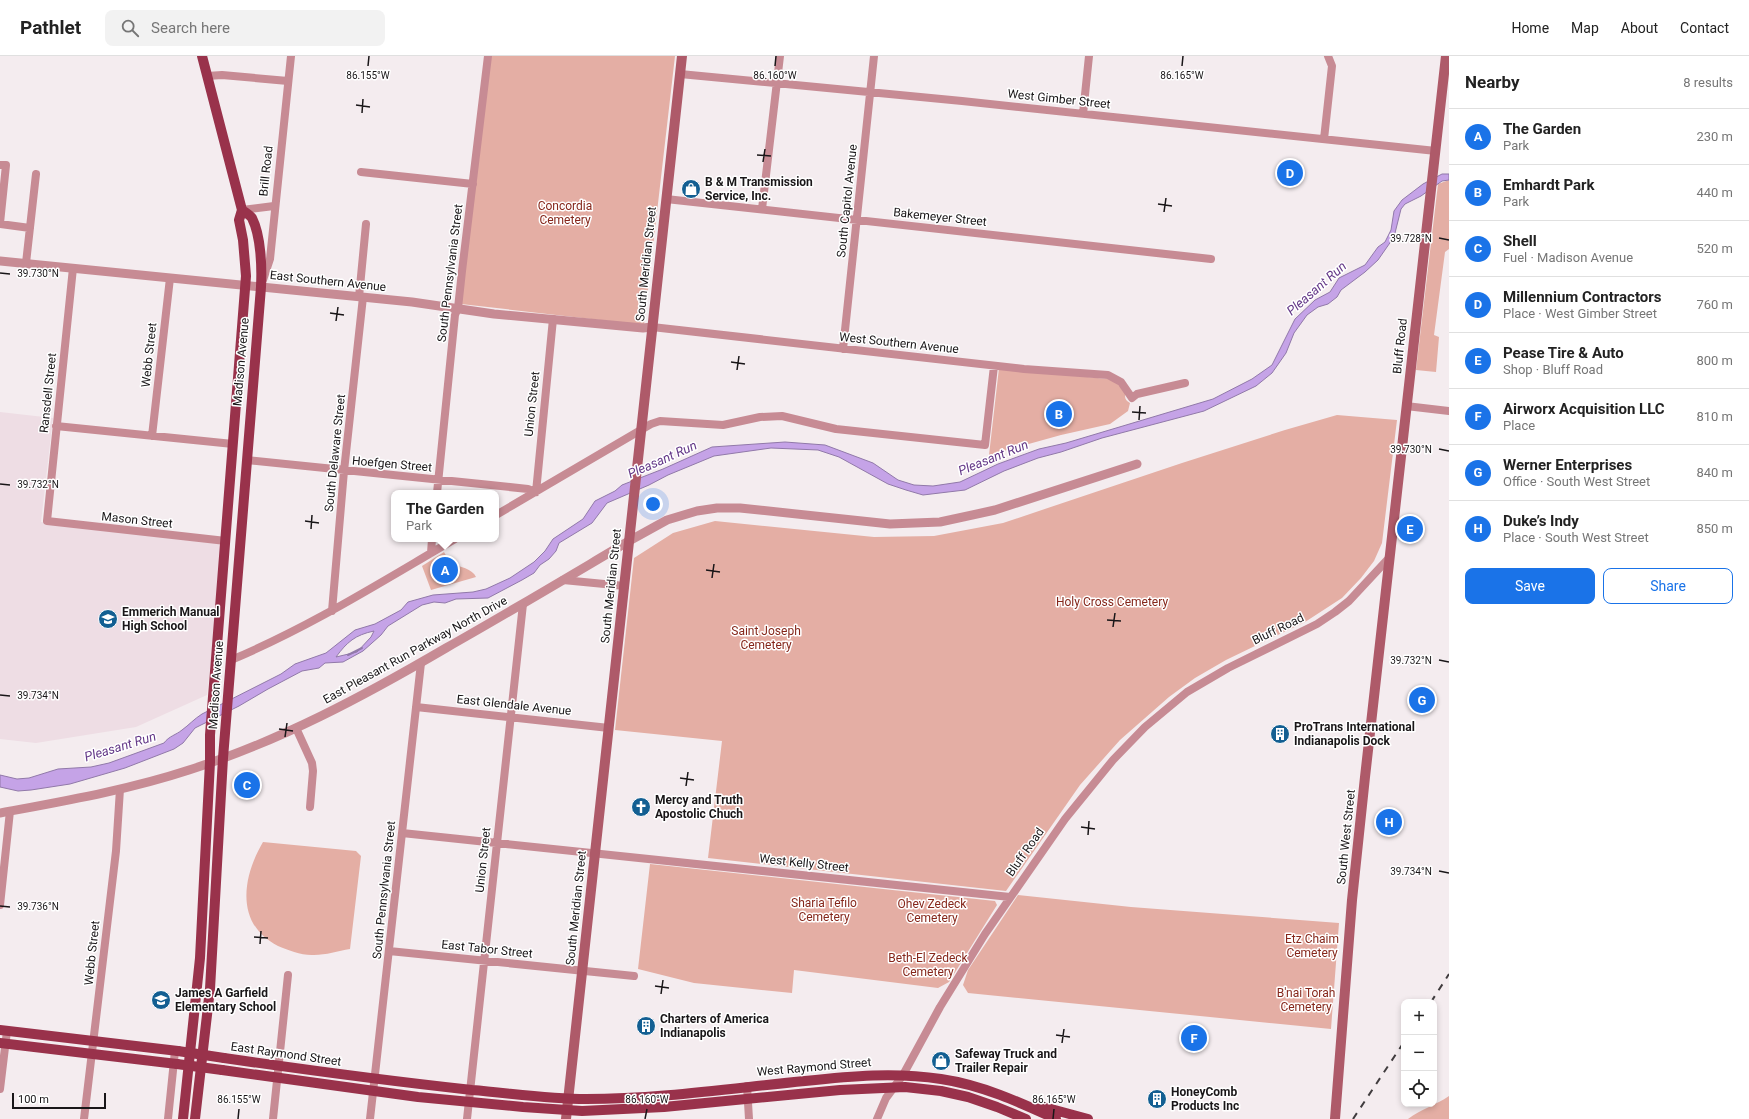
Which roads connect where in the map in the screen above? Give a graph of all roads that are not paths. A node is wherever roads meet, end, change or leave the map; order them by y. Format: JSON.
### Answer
{"nodes":[{"id":1,"x":202,"y":56,"type":"edge"},
{"id":2,"x":291,"y":56,"type":"edge"},
{"id":3,"x":488,"y":56,"type":"edge"},
{"id":4,"x":682,"y":56,"type":"edge"},
{"id":5,"x":780,"y":56,"type":"edge"},
{"id":6,"x":874,"y":56,"type":"edge"},
{"id":7,"x":1089,"y":56,"type":"edge"},
{"id":8,"x":1328,"y":56,"type":"edge"},
{"id":9,"x":1446,"y":56,"type":"edge"},
{"id":10,"x":680,"y":74,"type":"junction"},
{"id":11,"x":207,"y":76,"type":"junction"},
{"id":12,"x":288,"y":81,"type":"junction"},
{"id":13,"x":777,"y":84,"type":"junction"},
{"id":14,"x":870,"y":93,"type":"junction"},
{"id":15,"x":1083,"y":114,"type":"junction"},
{"id":16,"x":1324,"y":139,"type":"junction"},
{"id":17,"x":1436,"y":151,"type":"junction"},
{"id":18,"x":0,"y":164,"type":"edge"},
{"id":19,"x":361,"y":172,"type":"dead end"},
{"id":20,"x":36,"y":174,"type":"dead end"},
{"id":21,"x":473,"y":184,"type":"junction"},
{"id":22,"x":666,"y":199,"type":"junction"},
{"id":23,"x":274,"y":206,"type":"junction"},
{"id":24,"x":242,"y":210,"type":"junction"},
{"id":25,"x":762,"y":210,"type":"junction"},
{"id":26,"x":857,"y":220,"type":"junction"},
{"id":27,"x":0,"y":224,"type":"edge"},
{"id":28,"x":366,"y":224,"type":"dead end"},
{"id":29,"x":30,"y":228,"type":"junction"},
{"id":30,"x":1211,"y":259,"type":"dead end"},
{"id":31,"x":0,"y":261,"type":"edge"},
{"id":32,"x":26,"y":263,"type":"junction"},
{"id":33,"x":73,"y":268,"type":"junction"},
{"id":34,"x":170,"y":278,"type":"junction"},
{"id":35,"x":246,"y":286,"type":"junction"},
{"id":36,"x":261,"y":287,"type":"junction"},
{"id":37,"x":361,"y":297,"type":"junction"},
{"id":38,"x":458,"y":308,"type":"junction"},
{"id":39,"x":553,"y":319,"type":"junction"},
{"id":40,"x":652,"y":327,"type":"junction"},
{"id":41,"x":843,"y":349,"type":"junction"},
{"id":42,"x":994,"y":366,"type":"junction"},
{"id":43,"x":1185,"y":384,"type":"dead end"},
{"id":44,"x":1406,"y":406,"type":"junction"},
{"id":45,"x":1449,"y":411,"type":"edge"},
{"id":46,"x":56,"y":426,"type":"junction"},
{"id":47,"x":641,"y":430,"type":"junction"},
{"id":48,"x":152,"y":436,"type":"junction"},
{"id":49,"x":233,"y":444,"type":"junction"},
{"id":50,"x":246,"y":460,"type":"junction"},
{"id":51,"x":1137,"y":464,"type":"dead end"},
{"id":52,"x":344,"y":471,"type":"junction"},
{"id":53,"x":438,"y":480,"type":"junction"},
{"id":54,"x":437,"y":490,"type":"edge"},
{"id":55,"x":536,"y":492,"type":"junction"},
{"id":56,"x":499,"y":513,"type":"edge"},
{"id":57,"x":47,"y":521,"type":"joint"},
{"id":58,"x":226,"y":541,"type":"junction"},
{"id":59,"x":629,"y":541,"type":"junction"},
{"id":60,"x":432,"y":542,"type":"edge"},
{"id":61,"x":450,"y":542,"type":"edge"},
{"id":62,"x":431,"y":553,"type":"junction"},
{"id":63,"x":1389,"y":558,"type":"junction"},
{"id":64,"x":563,"y":580,"type":"junction"},
{"id":65,"x":625,"y":586,"type":"junction"},
{"id":66,"x":523,"y":604,"type":"junction"},
{"id":67,"x":332,"y":611,"type":"junction"},
{"id":68,"x":231,"y":660,"type":"junction"},
{"id":69,"x":421,"y":663,"type":"junction"},
{"id":70,"x":416,"y":707,"type":"junction"},
{"id":71,"x":510,"y":717,"type":"junction"},
{"id":72,"x":296,"y":728,"type":"junction"},
{"id":73,"x":609,"y":728,"type":"junction"},
{"id":74,"x":223,"y":758,"type":"junction"},
{"id":75,"x":210,"y":762,"type":"junction"},
{"id":76,"x":120,"y":789,"type":"junction"},
{"id":77,"x":310,"y":808,"type":"dead end"},
{"id":78,"x":10,"y":811,"type":"junction"},
{"id":79,"x":0,"y":813,"type":"edge"},
{"id":80,"x":402,"y":833,"type":"junction"},
{"id":81,"x":497,"y":842,"type":"junction"},
{"id":82,"x":595,"y":853,"type":"junction"},
{"id":83,"x":1010,"y":897,"type":"junction"},
{"id":84,"x":0,"y":905,"type":"edge"},
{"id":85,"x":389,"y":951,"type":"junction"},
{"id":86,"x":484,"y":960,"type":"junction"},
{"id":87,"x":582,"y":970,"type":"junction"},
{"id":88,"x":288,"y":975,"type":"dead end"},
{"id":89,"x":634,"y":976,"type":"dead end"},
{"id":90,"x":3,"y":1030,"type":"edge"},
{"id":91,"x":93,"y":1041,"type":"junction"},
{"id":92,"x":3,"y":1043,"type":"edge"},
{"id":93,"x":177,"y":1051,"type":"junction"},
{"id":94,"x":91,"y":1053,"type":"junction"},
{"id":95,"x":176,"y":1064,"type":"junction"},
{"id":96,"x":279,"y":1066,"type":"junction"},
{"id":97,"x":903,"y":1075,"type":"junction"},
{"id":98,"x":277,"y":1078,"type":"junction"},
{"id":99,"x":374,"y":1079,"type":"junction"},
{"id":100,"x":747,"y":1086,"type":"junction"},
{"id":101,"x":894,"y":1087,"type":"junction"},
{"id":102,"x":0,"y":1089,"type":"edge"},
{"id":103,"x":470,"y":1089,"type":"junction"},
{"id":104,"x":373,"y":1092,"type":"junction"},
{"id":105,"x":568,"y":1098,"type":"junction"},
{"id":106,"x":748,"y":1098,"type":"junction"},
{"id":107,"x":1011,"y":1098,"type":"junction"},
{"id":108,"x":468,"y":1102,"type":"junction"},
{"id":109,"x":1033,"y":1109,"type":"junction"},
{"id":110,"x":566,"y":1115,"type":"edge"},
{"id":111,"x":84,"y":1119,"type":"edge"},
{"id":112,"x":168,"y":1119,"type":"edge"},
{"id":113,"x":183,"y":1119,"type":"edge"},
{"id":114,"x":195,"y":1119,"type":"edge"},
{"id":115,"x":273,"y":1119,"type":"edge"},
{"id":116,"x":370,"y":1119,"type":"edge"},
{"id":117,"x":467,"y":1119,"type":"edge"},
{"id":118,"x":748,"y":1119,"type":"edge"},
{"id":119,"x":877,"y":1119,"type":"edge"},
{"id":120,"x":1027,"y":1119,"type":"edge"},
{"id":121,"x":1056,"y":1119,"type":"edge"},
{"id":122,"x":1088,"y":1119,"type":"edge"},
{"id":123,"x":1335,"y":1119,"type":"edge"}],
"edges":[{"from":1,"to":11,"type":"main road","name":"Madison Avenue"},
{"from":2,"to":12,"type":"street","name":"Brill Road"},
{"from":3,"to":21,"type":"street","name":"South Pennsylvania Street"},
{"from":4,"to":10,"type":"main road","name":"South Meridian Street"},
{"from":5,"to":13,"type":"street"},
{"from":6,"to":14,"type":"street","name":"South Capitol Avenue"},
{"from":7,"to":15,"type":"street"},
{"from":8,"to":16,"type":"street"},
{"from":9,"to":17,"type":"main road","name":"Bluff Road"},
{"from":10,"to":13,"type":"street","name":"West Gimber Street"},
{"from":10,"to":22,"type":"main road","name":"South Meridian Street"},
{"from":11,"to":12,"type":"street"},
{"from":11,"to":24,"type":"main road","name":"Madison Avenue"},
{"from":12,"to":23,"type":"street","name":"Brill Road"},
{"from":13,"to":14,"type":"street","name":"West Gimber Street"},
{"from":13,"to":25,"type":"street"},
{"from":14,"to":15,"type":"street","name":"West Gimber Street"},
{"from":14,"to":26,"type":"street","name":"South Capitol Avenue"},
{"from":15,"to":16,"type":"street","name":"West Gimber Street"},
{"from":16,"to":17,"type":"street","name":"West Gimber Street"},
{"from":17,"to":44,"type":"main road","name":"Bluff Road"},
{"from":18,"to":27,"type":"street"},
{"from":19,"to":21,"type":"street"},
{"from":20,"to":29,"type":"street"},
{"from":21,"to":38,"type":"street","name":"South Pennsylvania Street"},
{"from":22,"to":25,"type":"street","name":"Bakemeyer Street"},
{"from":22,"to":40,"type":"main road","name":"South Meridian Street"},
{"from":23,"to":24,"type":"street"},
{"from":23,"to":36,"type":"street","name":"Brill Road"},
{"from":24,"to":35,"type":"main road","name":"Madison Avenue"},
{"from":24,"to":36,"type":"main road","name":"Madison Avenue"},
{"from":25,"to":26,"type":"street","name":"Bakemeyer Street"},
{"from":26,"to":30,"type":"street","name":"Bakemeyer Street"},
{"from":26,"to":41,"type":"street","name":"South Capitol Avenue"},
{"from":27,"to":29,"type":"street"},
{"from":28,"to":37,"type":"street","name":"South Delaware Street"},
{"from":29,"to":32,"type":"street"},
{"from":31,"to":32,"type":"street","name":"East Southern Avenue"},
{"from":32,"to":33,"type":"street","name":"East Southern Avenue"},
{"from":33,"to":34,"type":"street","name":"East Southern Avenue"},
{"from":33,"to":46,"type":"street","name":"Ransdell Street"},
{"from":34,"to":35,"type":"street","name":"East Southern Avenue"},
{"from":34,"to":48,"type":"street","name":"Webb Street"},
{"from":35,"to":36,"type":"street","name":"East Southern Avenue"},
{"from":35,"to":49,"type":"main road","name":"Madison Avenue"},
{"from":36,"to":37,"type":"street","name":"East Southern Avenue"},
{"from":36,"to":50,"type":"main road","name":"Madison Avenue"},
{"from":37,"to":38,"type":"street","name":"East Southern Avenue"},
{"from":37,"to":52,"type":"street","name":"South Delaware Street"},
{"from":38,"to":39,"type":"street","name":"East Southern Avenue"},
{"from":38,"to":53,"type":"street","name":"South Pennsylvania Street"},
{"from":39,"to":40,"type":"street","name":"East Southern Avenue"},
{"from":39,"to":55,"type":"street","name":"Union Street"},
{"from":40,"to":41,"type":"street","name":"West Southern Avenue"},
{"from":40,"to":47,"type":"main road","name":"South Meridian Street"},
{"from":41,"to":42,"type":"street","name":"West Southern Avenue"},
{"from":42,"to":43,"type":"street","name":"West Southern Avenue"},
{"from":42,"to":47,"type":"street"},
{"from":44,"to":45,"type":"street"},
{"from":44,"to":63,"type":"main road","name":"Bluff Road"},
{"from":46,"to":48,"type":"street"},
{"from":46,"to":57,"type":"street","name":"Ransdell Street"},
{"from":47,"to":55,"type":"street"},
{"from":47,"to":59,"type":"main road","name":"South Meridian Street"},
{"from":48,"to":49,"type":"street"},
{"from":49,"to":58,"type":"main road","name":"Madison Avenue"},
{"from":50,"to":52,"type":"street","name":"Hoefgen Street"},
{"from":50,"to":68,"type":"main road","name":"Madison Avenue"},
{"from":51,"to":59,"type":"street","name":"East Pleasant Run Parkway North Drive"},
{"from":52,"to":53,"type":"street","name":"Hoefgen Street"},
{"from":52,"to":67,"type":"street","name":"South Delaware Street"},
{"from":53,"to":54,"type":"street","name":"South Pennsylvania Street"},
{"from":53,"to":55,"type":"street","name":"Hoefgen Street"},
{"from":55,"to":56,"type":"street"},
{"from":57,"to":58,"type":"street","name":"Mason Street"},
{"from":58,"to":75,"type":"main road","name":"Madison Avenue"},
{"from":59,"to":64,"type":"street","name":"East Pleasant Run Parkway North Drive"},
{"from":59,"to":65,"type":"main road","name":"South Meridian Street"},
{"from":60,"to":62,"type":"street"},
{"from":61,"to":62,"type":"street"},
{"from":62,"to":67,"type":"street"},
{"from":63,"to":83,"type":"street","name":"Bluff Road"},
{"from":63,"to":123,"type":"main road","name":"South West Street"},
{"from":64,"to":65,"type":"street"},
{"from":64,"to":66,"type":"street","name":"East Pleasant Run Parkway North Drive"},
{"from":65,"to":73,"type":"main road","name":"South Meridian Street"},
{"from":66,"to":69,"type":"street","name":"East Pleasant Run Parkway North Drive"},
{"from":66,"to":71,"type":"street","name":"Union Street"},
{"from":67,"to":68,"type":"street"},
{"from":68,"to":74,"type":"main road","name":"Madison Avenue"},
{"from":69,"to":70,"type":"street","name":"South Pennsylvania Street"},
{"from":69,"to":72,"type":"street","name":"East Pleasant Run Parkway North Drive"},
{"from":70,"to":71,"type":"street","name":"East Glendale Avenue"},
{"from":70,"to":80,"type":"street","name":"South Pennsylvania Street"},
{"from":71,"to":73,"type":"street","name":"East Glendale Avenue"},
{"from":71,"to":81,"type":"street","name":"Union Street"},
{"from":72,"to":74,"type":"street","name":"East Pleasant Run Parkway North Drive"},
{"from":72,"to":77,"type":"street"},
{"from":73,"to":82,"type":"main road","name":"South Meridian Street"},
{"from":74,"to":75,"type":"street","name":"East Pleasant Run Parkway North Drive"},
{"from":74,"to":114,"type":"main road","name":"Madison Avenue"},
{"from":75,"to":76,"type":"street","name":"East Pleasant Run Parkway North Drive"},
{"from":75,"to":113,"type":"main road","name":"Madison Avenue"},
{"from":76,"to":78,"type":"street","name":"East Pleasant Run Parkway North Drive"},
{"from":76,"to":91,"type":"street","name":"Webb Street"},
{"from":78,"to":79,"type":"street","name":"East Pleasant Run Parkway North Drive"},
{"from":78,"to":84,"type":"street"},
{"from":80,"to":81,"type":"street","name":"West Kelly Street"},
{"from":80,"to":85,"type":"street","name":"South Pennsylvania Street"},
{"from":81,"to":82,"type":"street","name":"West Kelly Street"},
{"from":81,"to":86,"type":"street","name":"Union Street"},
{"from":82,"to":83,"type":"street","name":"West Kelly Street"},
{"from":82,"to":87,"type":"main road","name":"South Meridian Street"},
{"from":83,"to":97,"type":"street","name":"Bluff Road"},
{"from":85,"to":86,"type":"street","name":"East Tabor Street"},
{"from":85,"to":99,"type":"street","name":"South Pennsylvania Street"},
{"from":86,"to":87,"type":"street","name":"East Tabor Street"},
{"from":86,"to":103,"type":"street","name":"Union Street"},
{"from":87,"to":89,"type":"street","name":"East Tabor Street"},
{"from":87,"to":105,"type":"main road","name":"South Meridian Street"},
{"from":88,"to":96,"type":"street"},
{"from":90,"to":91,"type":"main road","name":"East Raymond Street"},
{"from":90,"to":92,"type":"street"},
{"from":91,"to":93,"type":"main road","name":"East Raymond Street"},
{"from":91,"to":94,"type":"street","name":"Webb Street"},
{"from":92,"to":94,"type":"main road","name":"East Raymond Street"},
{"from":92,"to":102,"type":"street"},
{"from":93,"to":95,"type":"street"},
{"from":93,"to":96,"type":"main road","name":"East Raymond Street","bridge":true},
{"from":94,"to":95,"type":"main road","name":"East Raymond Street"},
{"from":94,"to":111,"type":"street","name":"Webb Street"},
{"from":95,"to":98,"type":"main road","name":"East Raymond Street","bridge":true},
{"from":95,"to":112,"type":"street"},
{"from":96,"to":98,"type":"street"},
{"from":96,"to":99,"type":"main road","name":"East Raymond Street"},
{"from":97,"to":100,"type":"main road","name":"West Raymond Street"},
{"from":97,"to":101,"type":"street","name":"Bluff Road"},
{"from":97,"to":107,"type":"main road","name":"West Raymond Street"},
{"from":98,"to":104,"type":"main road","name":"East Raymond Street"},
{"from":98,"to":115,"type":"street"},
{"from":99,"to":103,"type":"main road","name":"East Raymond Street"},
{"from":99,"to":104,"type":"street","name":"South Pennsylvania Street"},
{"from":100,"to":105,"type":"main road","name":"West Raymond Street"},
{"from":100,"to":106,"type":"street"},
{"from":101,"to":106,"type":"main road","name":"West Raymond Street"},
{"from":101,"to":119,"type":"street","name":"Bluff Road"},
{"from":101,"to":120,"type":"main road","name":"West Raymond Street"},
{"from":103,"to":105,"type":"main road","name":"East Raymond Street"},
{"from":103,"to":108,"type":"street","name":"Union Street"},
{"from":104,"to":108,"type":"main road","name":"East Raymond Street"},
{"from":104,"to":116,"type":"street","name":"South Pennsylvania Street"},
{"from":105,"to":110,"type":"main road","name":"South Meridian Street"},
{"from":106,"to":110,"type":"main road","name":"West Raymond Street"},
{"from":106,"to":118,"type":"street"},
{"from":107,"to":109,"type":"main road","name":"West Raymond Street"},
{"from":107,"to":122,"type":"main road"},
{"from":108,"to":110,"type":"main road","name":"East Raymond Street"},
{"from":108,"to":117,"type":"street","name":"Union Street"},
{"from":109,"to":120,"type":"street"},
{"from":109,"to":121,"type":"main road","name":"West Raymond Street"}]}
